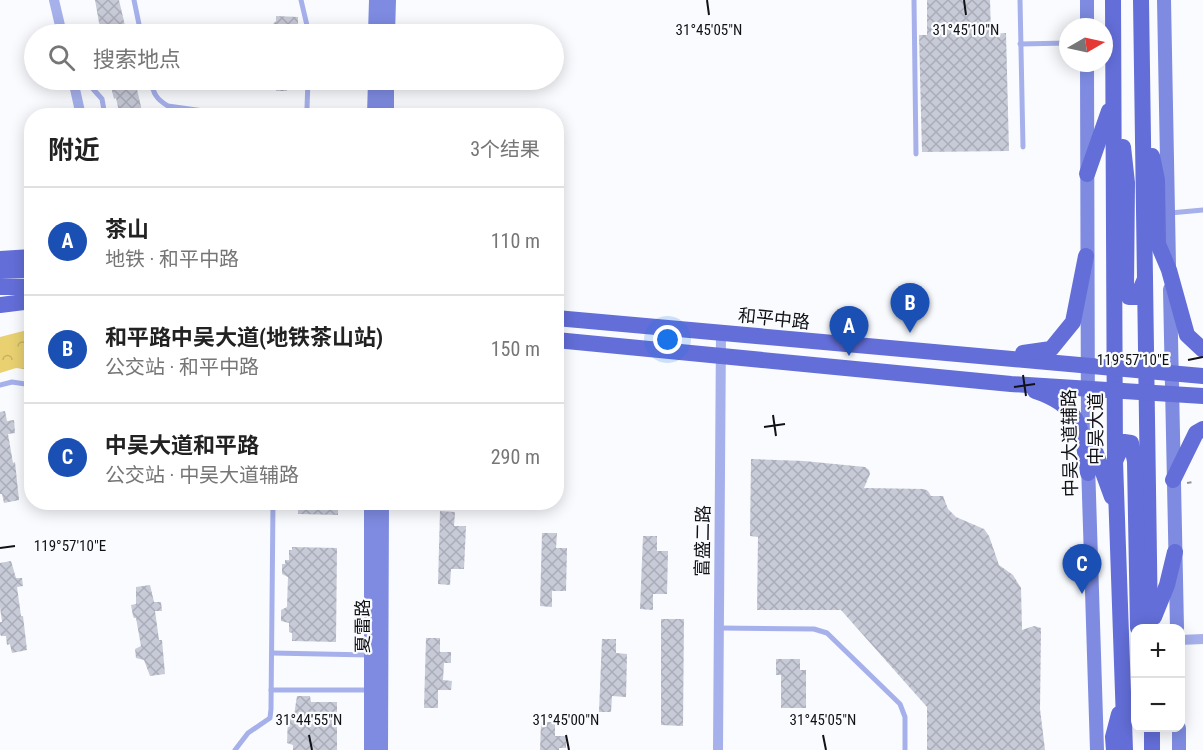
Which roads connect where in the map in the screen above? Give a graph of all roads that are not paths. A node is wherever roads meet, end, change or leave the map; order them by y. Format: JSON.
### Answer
{"nodes":[{"id":1,"x":54,"y":0,"type":"edge"},
{"id":2,"x":134,"y":0,"type":"edge"},
{"id":3,"x":301,"y":0,"type":"edge"},
{"id":4,"x":376,"y":0,"type":"edge"},
{"id":5,"x":389,"y":0,"type":"edge"},
{"id":6,"x":914,"y":0,"type":"edge"},
{"id":7,"x":1020,"y":0,"type":"edge"},
{"id":8,"x":1086,"y":0,"type":"edge"},
{"id":9,"x":1113,"y":0,"type":"edge"},
{"id":10,"x":1132,"y":0,"type":"edge"},
{"id":11,"x":1141,"y":0,"type":"edge"},
{"id":12,"x":1164,"y":0,"type":"edge"},
{"id":13,"x":1086,"y":18,"type":"edge"},
{"id":14,"x":60,"y":24,"type":"edge"},
{"id":15,"x":139,"y":24,"type":"edge"},
{"id":16,"x":307,"y":24,"type":"edge"},
{"id":17,"x":375,"y":24,"type":"edge"},
{"id":18,"x":388,"y":24,"type":"edge"},
{"id":19,"x":1059,"y":43,"type":"edge"},
{"id":20,"x":1020,"y":44,"type":"junction"},
{"id":21,"x":1114,"y":60,"type":"junction"},
{"id":22,"x":1086,"y":72,"type":"edge"},
{"id":23,"x":75,"y":90,"type":"edge"},
{"id":24,"x":94,"y":90,"type":"edge"},
{"id":25,"x":153,"y":90,"type":"edge"},
{"id":26,"x":308,"y":90,"type":"edge"},
{"id":27,"x":375,"y":90,"type":"edge"},
{"id":28,"x":387,"y":90,"type":"edge"},
{"id":29,"x":1114,"y":99,"type":"junction"},
{"id":30,"x":79,"y":108,"type":"edge"},
{"id":31,"x":104,"y":108,"type":"edge"},
{"id":32,"x":182,"y":108,"type":"edge"},
{"id":33,"x":307,"y":108,"type":"edge"},
{"id":34,"x":374,"y":108,"type":"edge"},
{"id":35,"x":387,"y":108,"type":"edge"},
{"id":36,"x":1143,"y":117,"type":"junction"},
{"id":37,"x":1023,"y":147,"type":"dead end"},
{"id":38,"x":916,"y":154,"type":"dead end"},
{"id":39,"x":1087,"y":174,"type":"junction"},
{"id":40,"x":1144,"y":176,"type":"junction"},
{"id":41,"x":1203,"y":210,"type":"edge"},
{"id":42,"x":1168,"y":213,"type":"junction"},
{"id":43,"x":0,"y":253,"type":"edge"},
{"id":44,"x":24,"y":256,"type":"edge"},
{"id":45,"x":1086,"y":256,"type":"junction"},
{"id":46,"x":24,"y":258,"type":"edge"},
{"id":47,"x":0,"y":260,"type":"edge"},
{"id":48,"x":24,"y":270,"type":"edge"},
{"id":49,"x":1169,"y":270,"type":"junction"},
{"id":50,"x":0,"y":272,"type":"edge"},
{"id":51,"x":1146,"y":276,"type":"junction"},
{"id":52,"x":0,"y":287,"type":"edge"},
{"id":53,"x":24,"y":287,"type":"edge"},
{"id":54,"x":24,"y":302,"type":"edge"},
{"id":55,"x":0,"y":304,"type":"edge"},
{"id":56,"x":564,"y":319,"type":"edge"},
{"id":57,"x":721,"y":333,"type":"junction"},
{"id":58,"x":564,"y":341,"type":"edge"},
{"id":59,"x":1203,"y":350,"type":"edge"},
{"id":60,"x":974,"y":355,"type":"junction"},
{"id":61,"x":721,"y":356,"type":"junction"},
{"id":62,"x":1087,"y":366,"type":"junction"},
{"id":63,"x":1115,"y":368,"type":"junction"},
{"id":64,"x":1148,"y":371,"type":"junction"},
{"id":65,"x":1171,"y":374,"type":"junction"},
{"id":66,"x":1203,"y":376,"type":"edge"},
{"id":67,"x":24,"y":384,"type":"edge"},
{"id":68,"x":1011,"y":384,"type":"junction"},
{"id":69,"x":0,"y":385,"type":"edge"},
{"id":70,"x":1088,"y":388,"type":"junction"},
{"id":71,"x":1115,"y":390,"type":"junction"},
{"id":72,"x":1148,"y":393,"type":"junction"},
{"id":73,"x":1172,"y":394,"type":"junction"},
{"id":74,"x":1203,"y":396,"type":"edge"},
{"id":75,"x":1203,"y":429,"type":"edge"},
{"id":76,"x":1088,"y":430,"type":"junction"},
{"id":77,"x":1115,"y":461,"type":"junction"},
{"id":78,"x":1088,"y":473,"type":"junction"},
{"id":79,"x":1180,"y":481,"type":"junction"},
{"id":80,"x":273,"y":510,"type":"edge"},
{"id":81,"x":370,"y":510,"type":"edge"},
{"id":82,"x":382,"y":510,"type":"edge"},
{"id":83,"x":1117,"y":512,"type":"junction"},
{"id":84,"x":1175,"y":552,"type":"junction"},
{"id":85,"x":1146,"y":624,"type":"edge"},
{"id":86,"x":1146,"y":624,"type":"edge"},
{"id":87,"x":1148,"y":624,"type":"edge"},
{"id":88,"x":1177,"y":624,"type":"edge"},
{"id":89,"x":719,"y":628,"type":"junction"},
{"id":90,"x":1203,"y":639,"type":"edge"},
{"id":91,"x":1185,"y":640,"type":"edge"},
{"id":92,"x":272,"y":653,"type":"junction"},
{"id":93,"x":371,"y":655,"type":"junction"},
{"id":94,"x":271,"y":690,"type":"junction"},
{"id":95,"x":371,"y":690,"type":"junction"},
{"id":96,"x":1124,"y":696,"type":"junction"},
{"id":97,"x":1124,"y":727,"type":"junction"},
{"id":98,"x":1179,"y":732,"type":"edge"},
{"id":99,"x":235,"y":750,"type":"edge"},
{"id":100,"x":371,"y":750,"type":"edge"},
{"id":101,"x":381,"y":750,"type":"edge"},
{"id":102,"x":718,"y":750,"type":"edge"},
{"id":103,"x":905,"y":750,"type":"edge"},
{"id":104,"x":1097,"y":750,"type":"edge"},
{"id":105,"x":1114,"y":750,"type":"edge"},
{"id":106,"x":1125,"y":750,"type":"edge"},
{"id":107,"x":1131,"y":750,"type":"edge"},
{"id":108,"x":1179,"y":750,"type":"edge"}],
"edges":[{"from":1,"to":14,"type":"street"},
{"from":2,"to":15,"type":"lane"},
{"from":3,"to":16,"type":"lane"},
{"from":4,"to":17,"type":"main road"},
{"from":5,"to":18,"type":"main road"},
{"from":6,"to":38,"type":"lane"},
{"from":7,"to":20,"type":"lane"},
{"from":8,"to":13,"type":"main road"},
{"from":9,"to":21,"type":"main road","name":"中吴大道"},
{"from":10,"to":40,"type":"main road"},
{"from":11,"to":36,"type":"main road"},
{"from":12,"to":42,"type":"main road"},
{"from":19,"to":20,"type":"lane"},
{"from":20,"to":37,"type":"lane"},
{"from":21,"to":29,"type":"main road","name":"中吴大道"},
{"from":21,"to":51,"type":"main road"},
{"from":22,"to":39,"type":"main road","name":"中吴大道辅路"},
{"from":23,"to":30,"type":"street"},
{"from":24,"to":31,"type":"lane"},
{"from":25,"to":32,"type":"lane"},
{"from":26,"to":33,"type":"lane"},
{"from":27,"to":34,"type":"main road"},
{"from":28,"to":35,"type":"main road"},
{"from":29,"to":39,"type":"main road"},
{"from":29,"to":63,"type":"main road","name":"中吴大道"},
{"from":36,"to":40,"type":"main road"},
{"from":36,"to":49,"type":"main road"},
{"from":39,"to":45,"type":"main road","name":"中吴大道辅路"},
{"from":40,"to":51,"type":"main road"},
{"from":41,"to":42,"type":"lane"},
{"from":42,"to":49,"type":"main road"},
{"from":43,"to":44,"type":"street"},
{"from":45,"to":60,"type":"main road"},
{"from":45,"to":62,"type":"main road","name":"中吴大道辅路"},
{"from":46,"to":47,"type":"main road"},
{"from":48,"to":50,"type":"main road"},
{"from":49,"to":59,"type":"main road"},
{"from":49,"to":65,"type":"main road"},
{"from":51,"to":64,"type":"main road"},
{"from":52,"to":53,"type":"main road"},
{"from":54,"to":55,"type":"main road"},
{"from":56,"to":57,"type":"main road","name":"和平中路"},
{"from":57,"to":60,"type":"main road","name":"和平中路"},
{"from":57,"to":61,"type":"street","name":"富盛二路"},
{"from":58,"to":61,"type":"main road"},
{"from":60,"to":62,"type":"main road","name":"和平中路"},
{"from":61,"to":68,"type":"main road"},
{"from":61,"to":89,"type":"street","name":"富盛二路"},
{"from":62,"to":63,"type":"main road","name":"和平中路"},
{"from":62,"to":70,"type":"main road","name":"中吴大道辅路"},
{"from":63,"to":64,"type":"main road","name":"和平中路"},
{"from":63,"to":71,"type":"main road","name":"中吴大道"},
{"from":64,"to":65,"type":"main road","name":"和平中路"},
{"from":64,"to":72,"type":"main road"},
{"from":65,"to":66,"type":"main road","name":"和平中路"},
{"from":65,"to":73,"type":"main road"},
{"from":67,"to":69,"type":"lane"},
{"from":68,"to":70,"type":"main road"},
{"from":68,"to":78,"type":"main road"},
{"from":70,"to":71,"type":"main road"},
{"from":70,"to":76,"type":"main road","name":"中吴大道辅路"},
{"from":71,"to":72,"type":"main road"},
{"from":71,"to":77,"type":"main road","name":"中吴大道"},
{"from":72,"to":73,"type":"main road"},
{"from":72,"to":85,"type":"main road"},
{"from":73,"to":74,"type":"main road"},
{"from":73,"to":79,"type":"main road"},
{"from":75,"to":79,"type":"main road"},
{"from":76,"to":78,"type":"main road","name":"中吴大道辅路"},
{"from":76,"to":83,"type":"main road"},
{"from":77,"to":83,"type":"main road","name":"中吴大道"},
{"from":77,"to":86,"type":"main road"},
{"from":78,"to":104,"type":"main road","name":"中吴大道辅路"},
{"from":79,"to":84,"type":"main road"},
{"from":80,"to":92,"type":"lane"},
{"from":81,"to":93,"type":"main road","name":"夏雷路"},
{"from":82,"to":101,"type":"main road","name":"夏雷路"},
{"from":83,"to":96,"type":"main road","name":"中吴大道"},
{"from":84,"to":87,"type":"main road"},
{"from":84,"to":88,"type":"main road"},
{"from":89,"to":102,"type":"street","name":"富盛二路"},
{"from":89,"to":103,"type":"lane"},
{"from":90,"to":91,"type":"street"},
{"from":92,"to":93,"type":"lane"},
{"from":92,"to":94,"type":"lane"},
{"from":93,"to":95,"type":"main road","name":"夏雷路"},
{"from":94,"to":95,"type":"lane"},
{"from":94,"to":99,"type":"lane"},
{"from":95,"to":100,"type":"main road","name":"夏雷路"},
{"from":96,"to":97,"type":"main road","name":"中吴大道"},
{"from":96,"to":105,"type":"main road"},
{"from":97,"to":106,"type":"main road","name":"中吴大道"},
{"from":97,"to":107,"type":"main road"},
{"from":98,"to":108,"type":"main road"}]}
